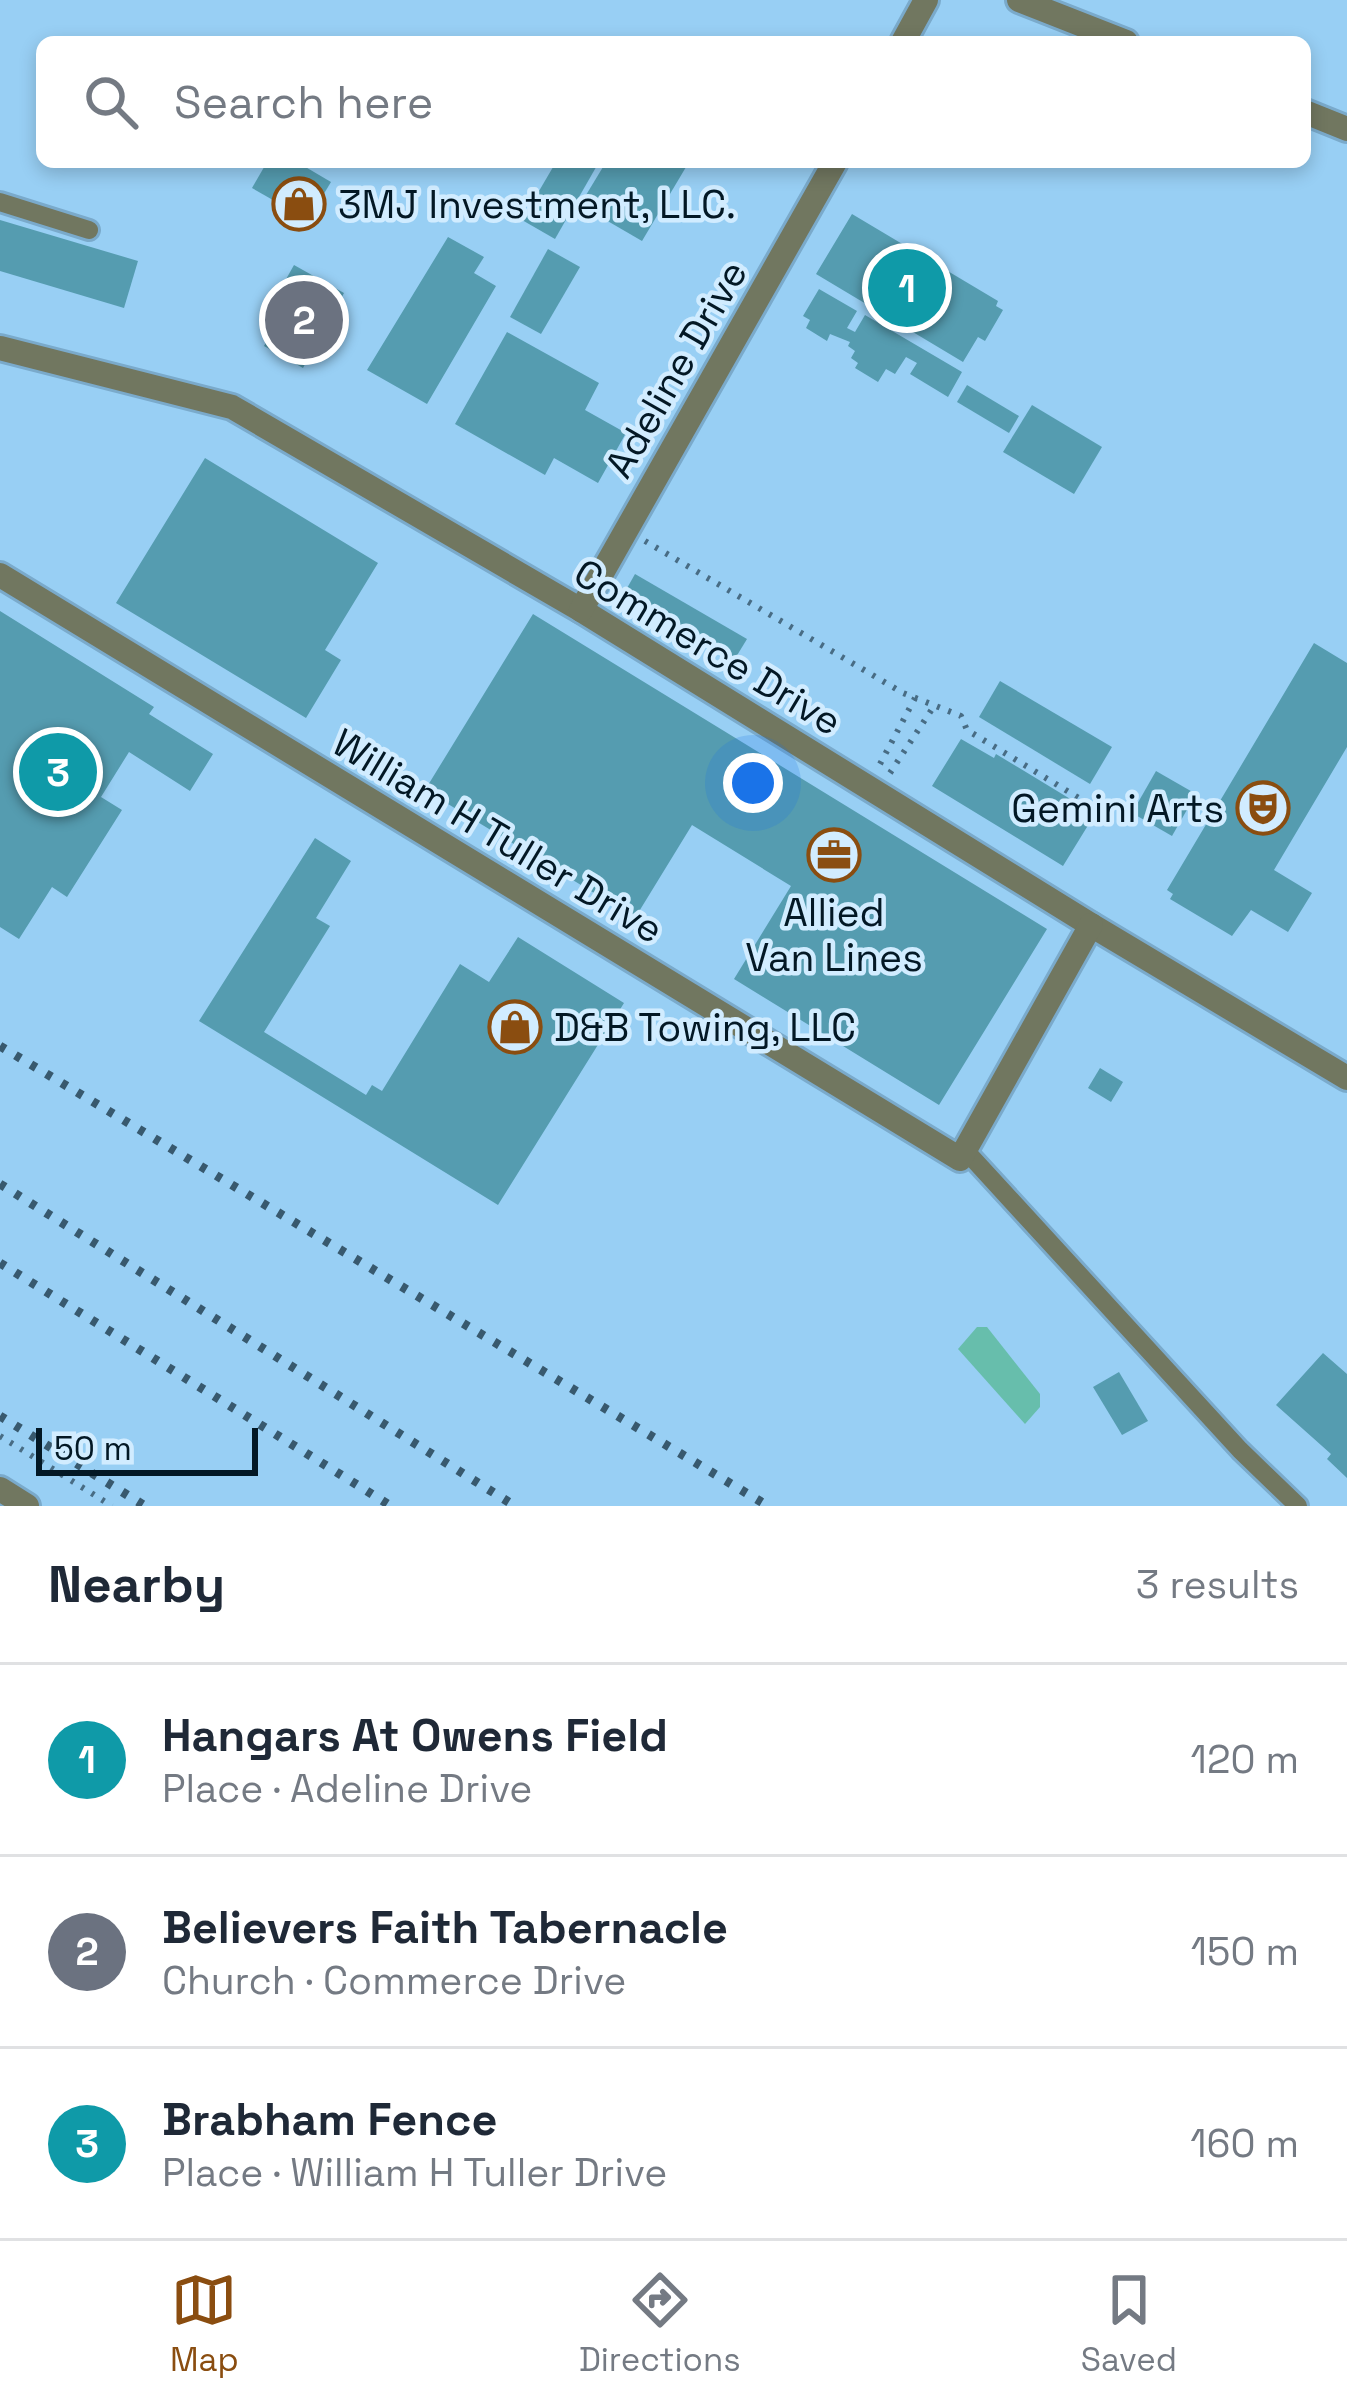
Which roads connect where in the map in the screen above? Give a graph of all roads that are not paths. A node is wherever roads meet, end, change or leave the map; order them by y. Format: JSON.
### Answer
{"nodes":[{"id":1,"x":926,"y":0,"type":"edge"},
{"id":2,"x":1019,"y":0,"type":"edge"},
{"id":3,"x":906,"y":36,"type":"edge"},
{"id":4,"x":1111,"y":36,"type":"edge"},
{"id":5,"x":1311,"y":114,"type":"edge"},
{"id":6,"x":1347,"y":129,"type":"edge"},
{"id":7,"x":832,"y":168,"type":"edge"},
{"id":8,"x":0,"y":202,"type":"edge"},
{"id":9,"x":89,"y":230,"type":"dead end"},
{"id":10,"x":0,"y":348,"type":"edge"},
{"id":11,"x":0,"y":575,"type":"edge"},
{"id":12,"x":580,"y":610,"type":"junction"},
{"id":13,"x":1091,"y":926,"type":"junction"},
{"id":14,"x":1347,"y":1078,"type":"edge"},
{"id":15,"x":962,"y":1154,"type":"junction"},
{"id":16,"x":0,"y":1489,"type":"edge"},
{"id":17,"x":27,"y":1506,"type":"edge"},
{"id":18,"x":1298,"y":1506,"type":"edge"}],
"edges":[{"from":1,"to":3,"type":"street"},
{"from":2,"to":4,"type":"street"},
{"from":5,"to":6,"type":"street"},
{"from":7,"to":12,"type":"street","name":"Adeline Drive"},
{"from":8,"to":9,"type":"lane"},
{"from":10,"to":12,"type":"street","name":"Commerce Drive"},
{"from":11,"to":15,"type":"street","name":"William H Tuller Drive"},
{"from":12,"to":13,"type":"street","name":"Commerce Drive"},
{"from":13,"to":14,"type":"street","name":"Commerce Drive"},
{"from":13,"to":15,"type":"street"},
{"from":15,"to":18,"type":"lane"},
{"from":16,"to":17,"type":"street"}]}
